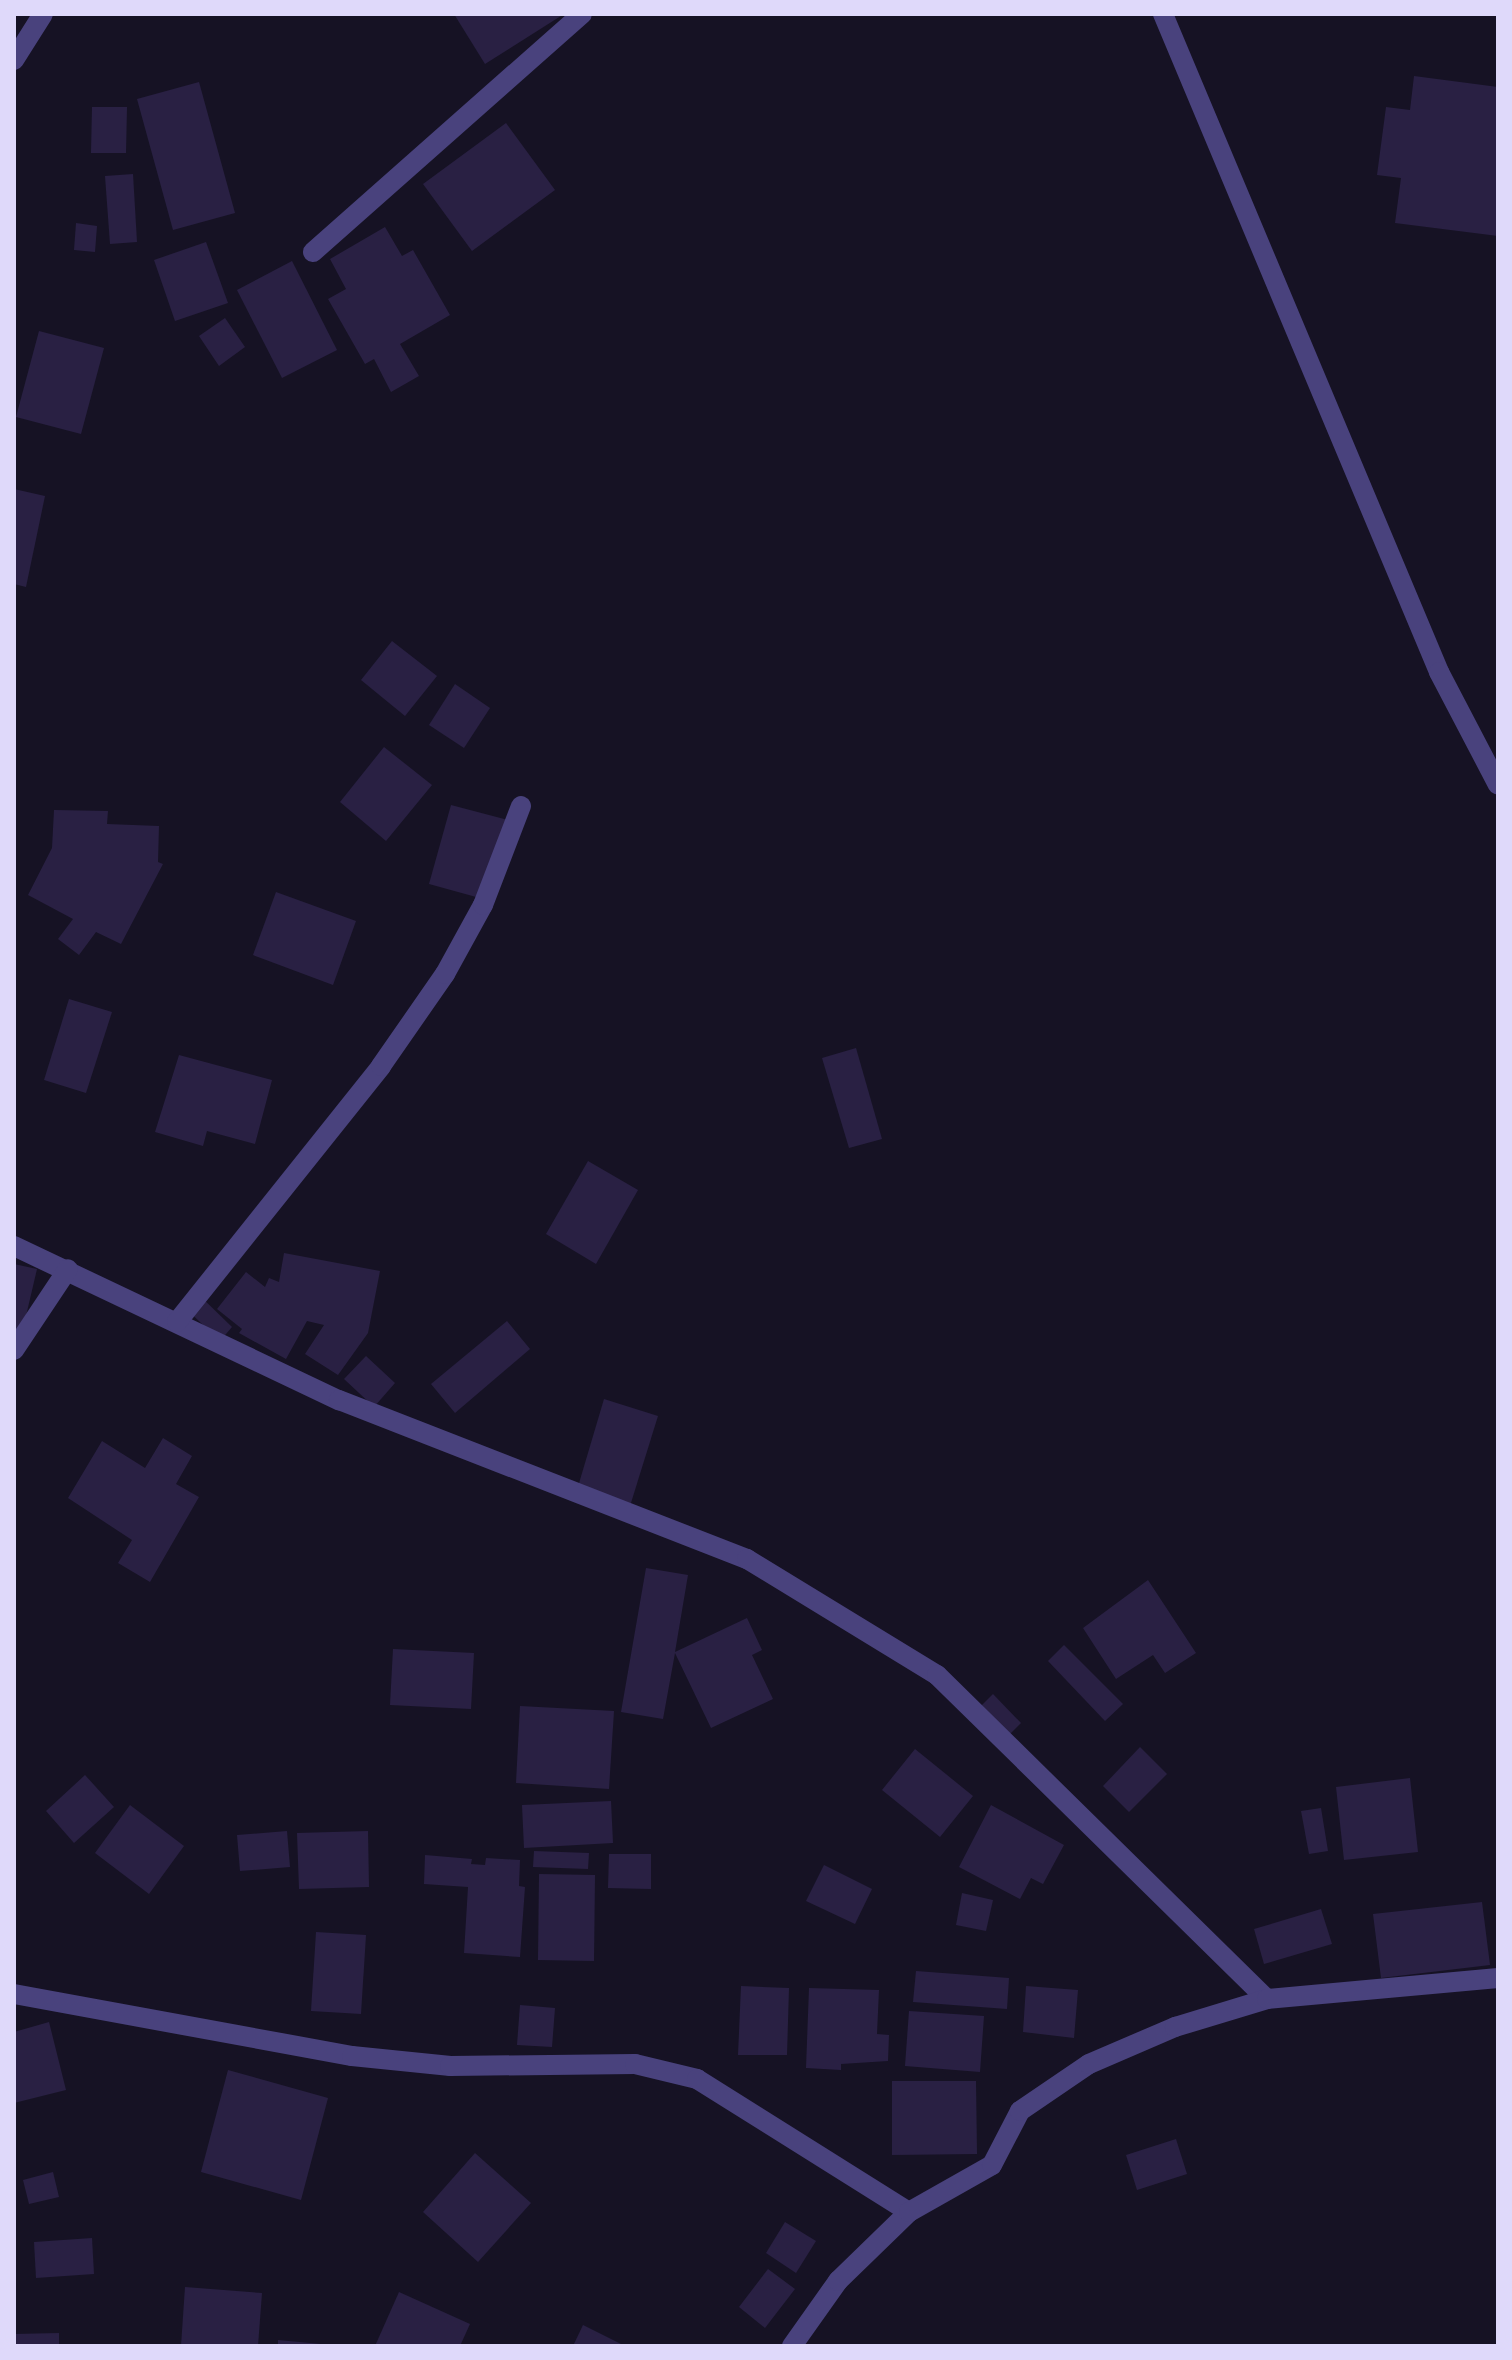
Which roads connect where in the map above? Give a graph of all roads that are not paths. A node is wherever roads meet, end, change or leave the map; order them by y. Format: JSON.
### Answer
{"nodes":[{"id":1,"x":43,"y":14,"type":"edge"},
{"id":2,"x":582,"y":14,"type":"edge"},
{"id":3,"x":1163,"y":14,"type":"edge"},
{"id":4,"x":14,"y":60,"type":"edge"},
{"id":5,"x":313,"y":252,"type":"dead end"},
{"id":6,"x":1498,"y":785,"type":"edge"},
{"id":7,"x":521,"y":806,"type":"dead end"},
{"id":8,"x":14,"y":1246,"type":"edge"},
{"id":9,"x":68,"y":1269,"type":"junction"},
{"id":10,"x":177,"y":1322,"type":"junction"},
{"id":11,"x":14,"y":1350,"type":"edge"},
{"id":12,"x":1498,"y":1978,"type":"edge"},
{"id":13,"x":14,"y":1994,"type":"edge"},
{"id":14,"x":1267,"y":1999,"type":"junction"},
{"id":15,"x":909,"y":2212,"type":"junction"},
{"id":16,"x":792,"y":2346,"type":"edge"}],
"edges":[{"from":1,"to":4,"type":"street"},
{"from":2,"to":5,"type":"street"},
{"from":3,"to":6,"type":"street"},
{"from":7,"to":10,"type":"street"},
{"from":8,"to":9,"type":"street"},
{"from":9,"to":10,"type":"street"},
{"from":9,"to":11,"type":"street"},
{"from":10,"to":14,"type":"street"},
{"from":12,"to":14,"type":"street"},
{"from":13,"to":15,"type":"street"},
{"from":14,"to":15,"type":"street"},
{"from":15,"to":16,"type":"street"}]}
